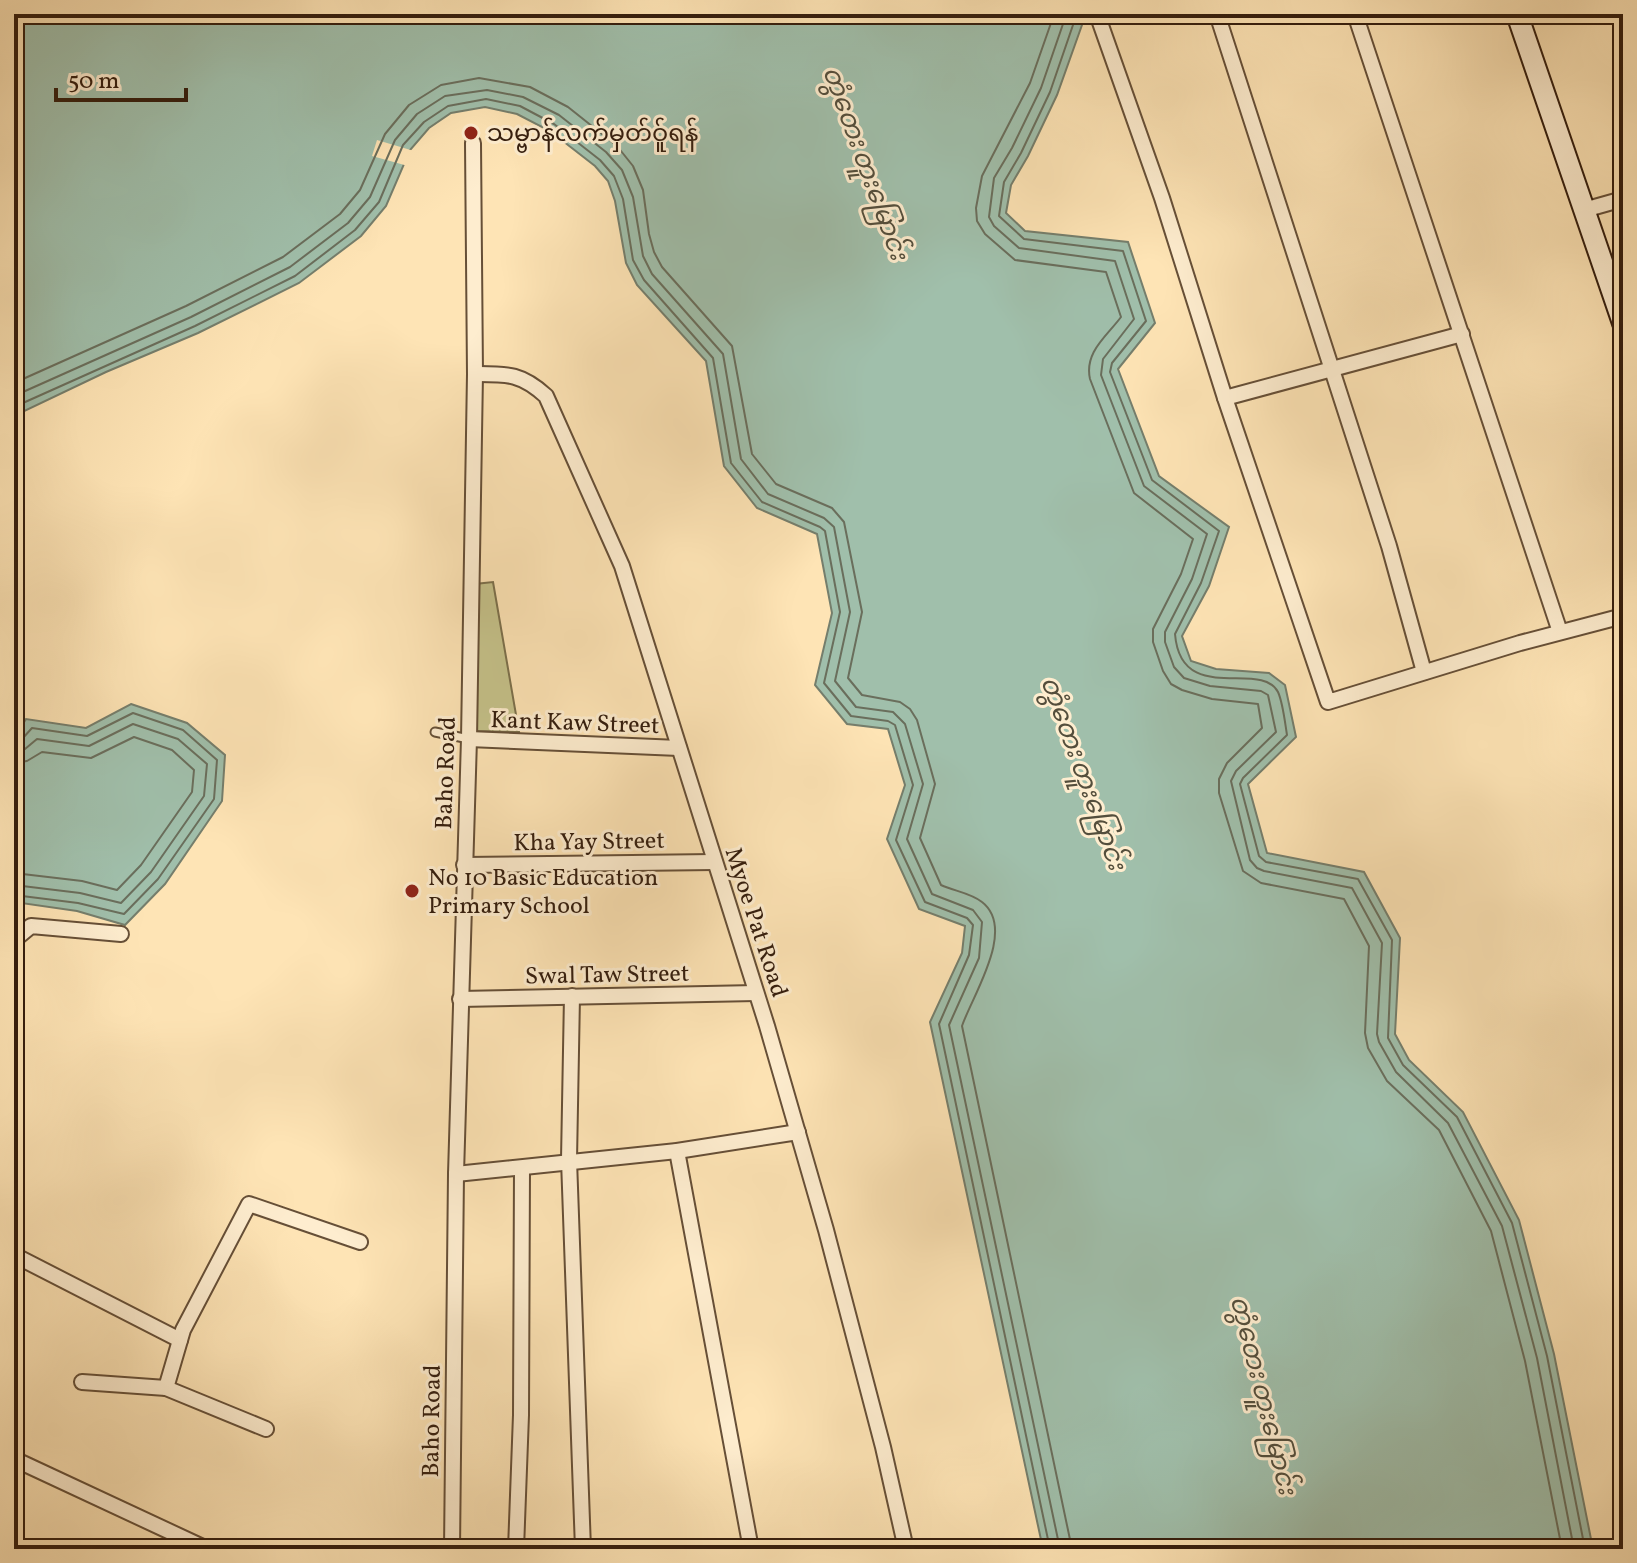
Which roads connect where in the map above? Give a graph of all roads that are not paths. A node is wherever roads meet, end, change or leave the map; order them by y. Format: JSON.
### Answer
{"nodes":[{"id":1,"x":1097,"y":14,"type":"edge"},
{"id":2,"x":1217,"y":14,"type":"edge"},
{"id":3,"x":1355,"y":14,"type":"edge"},
{"id":4,"x":1517,"y":14,"type":"edge"},
{"id":5,"x":473,"y":143,"type":"dead end"},
{"id":6,"x":1623,"y":199,"type":"edge"},
{"id":7,"x":1584,"y":210,"type":"junction"},
{"id":8,"x":1623,"y":323,"type":"edge"},
{"id":9,"x":1462,"y":334,"type":"junction"},
{"id":10,"x":1332,"y":369,"type":"junction"},
{"id":11,"x":475,"y":374,"type":"junction"},
{"id":12,"x":1225,"y":398,"type":"junction"},
{"id":13,"x":1623,"y":616,"type":"edge"},
{"id":14,"x":1560,"y":632,"type":"junction"},
{"id":15,"x":1424,"y":672,"type":"junction"},
{"id":16,"x":435,"y":732,"type":"dead end"},
{"id":17,"x":469,"y":739,"type":"junction"},
{"id":18,"x":679,"y":748,"type":"junction"},
{"id":19,"x":714,"y":862,"type":"junction"},
{"id":20,"x":464,"y":865,"type":"junction"},
{"id":21,"x":121,"y":934,"type":"dead end"},
{"id":22,"x":14,"y":940,"type":"edge"},
{"id":23,"x":756,"y":993,"type":"junction"},
{"id":24,"x":572,"y":996,"type":"junction"},
{"id":25,"x":460,"y":999,"type":"junction"},
{"id":26,"x":798,"y":1132,"type":"junction"},
{"id":27,"x":677,"y":1151,"type":"junction"},
{"id":28,"x":569,"y":1160,"type":"junction"},
{"id":29,"x":522,"y":1168,"type":"junction"},
{"id":30,"x":456,"y":1174,"type":"junction"},
{"id":31,"x":360,"y":1242,"type":"dead end"},
{"id":32,"x":14,"y":1255,"type":"edge"},
{"id":33,"x":180,"y":1340,"type":"junction"},
{"id":34,"x":82,"y":1382,"type":"dead end"},
{"id":35,"x":166,"y":1388,"type":"junction"},
{"id":36,"x":266,"y":1429,"type":"dead end"},
{"id":37,"x":14,"y":1459,"type":"edge"},
{"id":38,"x":207,"y":1549,"type":"edge"},
{"id":39,"x":452,"y":1549,"type":"edge"},
{"id":40,"x":516,"y":1549,"type":"edge"},
{"id":41,"x":583,"y":1549,"type":"edge"},
{"id":42,"x":751,"y":1549,"type":"edge"},
{"id":43,"x":906,"y":1549,"type":"edge"}],
"edges":[{"from":1,"to":12,"type":"street"},
{"from":2,"to":10,"type":"street"},
{"from":3,"to":9,"type":"street"},
{"from":4,"to":7,"type":"main road"},
{"from":5,"to":11,"type":"street","name":"Baho Road"},
{"from":6,"to":7,"type":"street"},
{"from":7,"to":8,"type":"main road"},
{"from":9,"to":10,"type":"street"},
{"from":9,"to":14,"type":"street"},
{"from":10,"to":12,"type":"street"},
{"from":10,"to":15,"type":"street"},
{"from":11,"to":17,"type":"street","name":"Baho Road"},
{"from":11,"to":18,"type":"street","name":"Myoe Pat Road"},
{"from":12,"to":15,"type":"street"},
{"from":13,"to":14,"type":"street"},
{"from":14,"to":15,"type":"street"},
{"from":16,"to":17,"type":"lane"},
{"from":17,"to":18,"type":"street","name":"Kant Kaw Street"},
{"from":17,"to":20,"type":"street","name":"Baho Road"},
{"from":18,"to":19,"type":"street","name":"Myoe Pat Road"},
{"from":19,"to":20,"type":"street","name":"Kha Yay Street"},
{"from":19,"to":23,"type":"street","name":"Myoe Pat Road"},
{"from":20,"to":25,"type":"street","name":"Baho Road"},
{"from":21,"to":22,"type":"street"},
{"from":23,"to":24,"type":"street","name":"Swal Taw Street"},
{"from":23,"to":26,"type":"street","name":"Myoe Pat Road"},
{"from":24,"to":25,"type":"street","name":"Swal Taw Street"},
{"from":24,"to":28,"type":"street"},
{"from":25,"to":30,"type":"street","name":"Baho Road"},
{"from":26,"to":27,"type":"street"},
{"from":26,"to":43,"type":"street","name":"Myoe Pat Road"},
{"from":27,"to":28,"type":"street"},
{"from":27,"to":42,"type":"street"},
{"from":28,"to":29,"type":"street"},
{"from":28,"to":41,"type":"street"},
{"from":29,"to":30,"type":"street"},
{"from":29,"to":40,"type":"street"},
{"from":30,"to":39,"type":"street","name":"Baho Road"},
{"from":31,"to":33,"type":"street"},
{"from":32,"to":33,"type":"street"},
{"from":33,"to":35,"type":"street"},
{"from":34,"to":35,"type":"street"},
{"from":35,"to":36,"type":"street"},
{"from":37,"to":38,"type":"street"}]}
